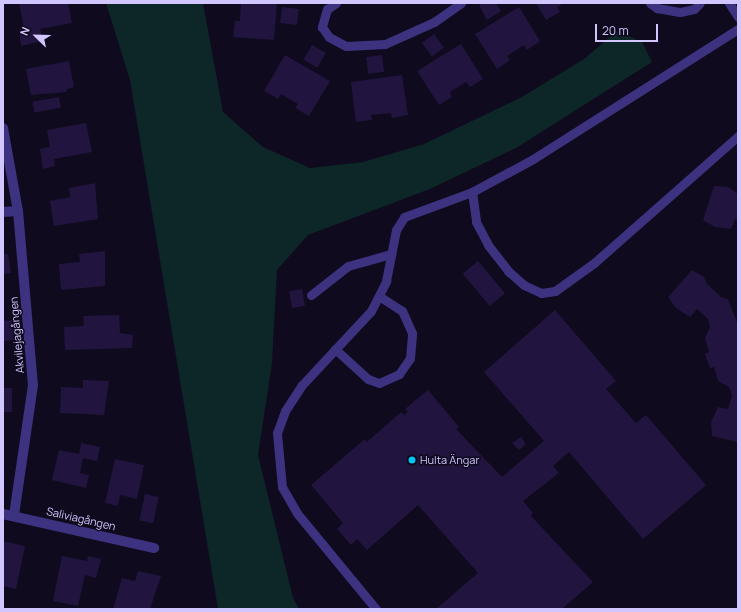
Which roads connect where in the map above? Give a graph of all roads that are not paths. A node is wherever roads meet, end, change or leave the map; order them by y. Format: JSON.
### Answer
{"nodes":[{"id":1,"x":336,"y":3,"type":"edge"},
{"id":2,"x":461,"y":3,"type":"edge"},
{"id":3,"x":650,"y":3,"type":"edge"},
{"id":4,"x":700,"y":3,"type":"edge"},
{"id":5,"x":729,"y":3,"type":"edge"},
{"id":6,"x":738,"y":16,"type":"edge"},
{"id":7,"x":738,"y":29,"type":"edge"},
{"id":8,"x":3,"y":128,"type":"edge"},
{"id":9,"x":738,"y":136,"type":"edge"},
{"id":10,"x":472,"y":192,"type":"junction"},
{"id":11,"x":18,"y":211,"type":"junction"},
{"id":12,"x":3,"y":212,"type":"edge"},
{"id":13,"x":391,"y":254,"type":"junction"},
{"id":14,"x":311,"y":295,"type":"dead end"},
{"id":15,"x":379,"y":296,"type":"junction"},
{"id":16,"x":335,"y":349,"type":"junction"},
{"id":17,"x":3,"y":514,"type":"edge"},
{"id":18,"x":14,"y":516,"type":"junction"},
{"id":19,"x":154,"y":548,"type":"dead end"},
{"id":20,"x":376,"y":609,"type":"edge"}],
"edges":[{"from":1,"to":2,"type":"lane"},
{"from":3,"to":4,"type":"lane"},
{"from":5,"to":6,"type":"lane"},
{"from":7,"to":10,"type":"lane"},
{"from":8,"to":11,"type":"street","name":"Akvilejagången"},
{"from":9,"to":10,"type":"lane"},
{"from":10,"to":13,"type":"lane"},
{"from":11,"to":12,"type":"street"},
{"from":11,"to":18,"type":"street","name":"Akvilejagången"},
{"from":13,"to":14,"type":"lane"},
{"from":13,"to":15,"type":"lane"},
{"from":15,"to":16,"type":"lane"},
{"from":15,"to":16,"type":"lane"},
{"from":16,"to":20,"type":"lane"},
{"from":17,"to":18,"type":"street","name":"Saliviagången"},
{"from":18,"to":19,"type":"street","name":"Saliviagången"}]}
